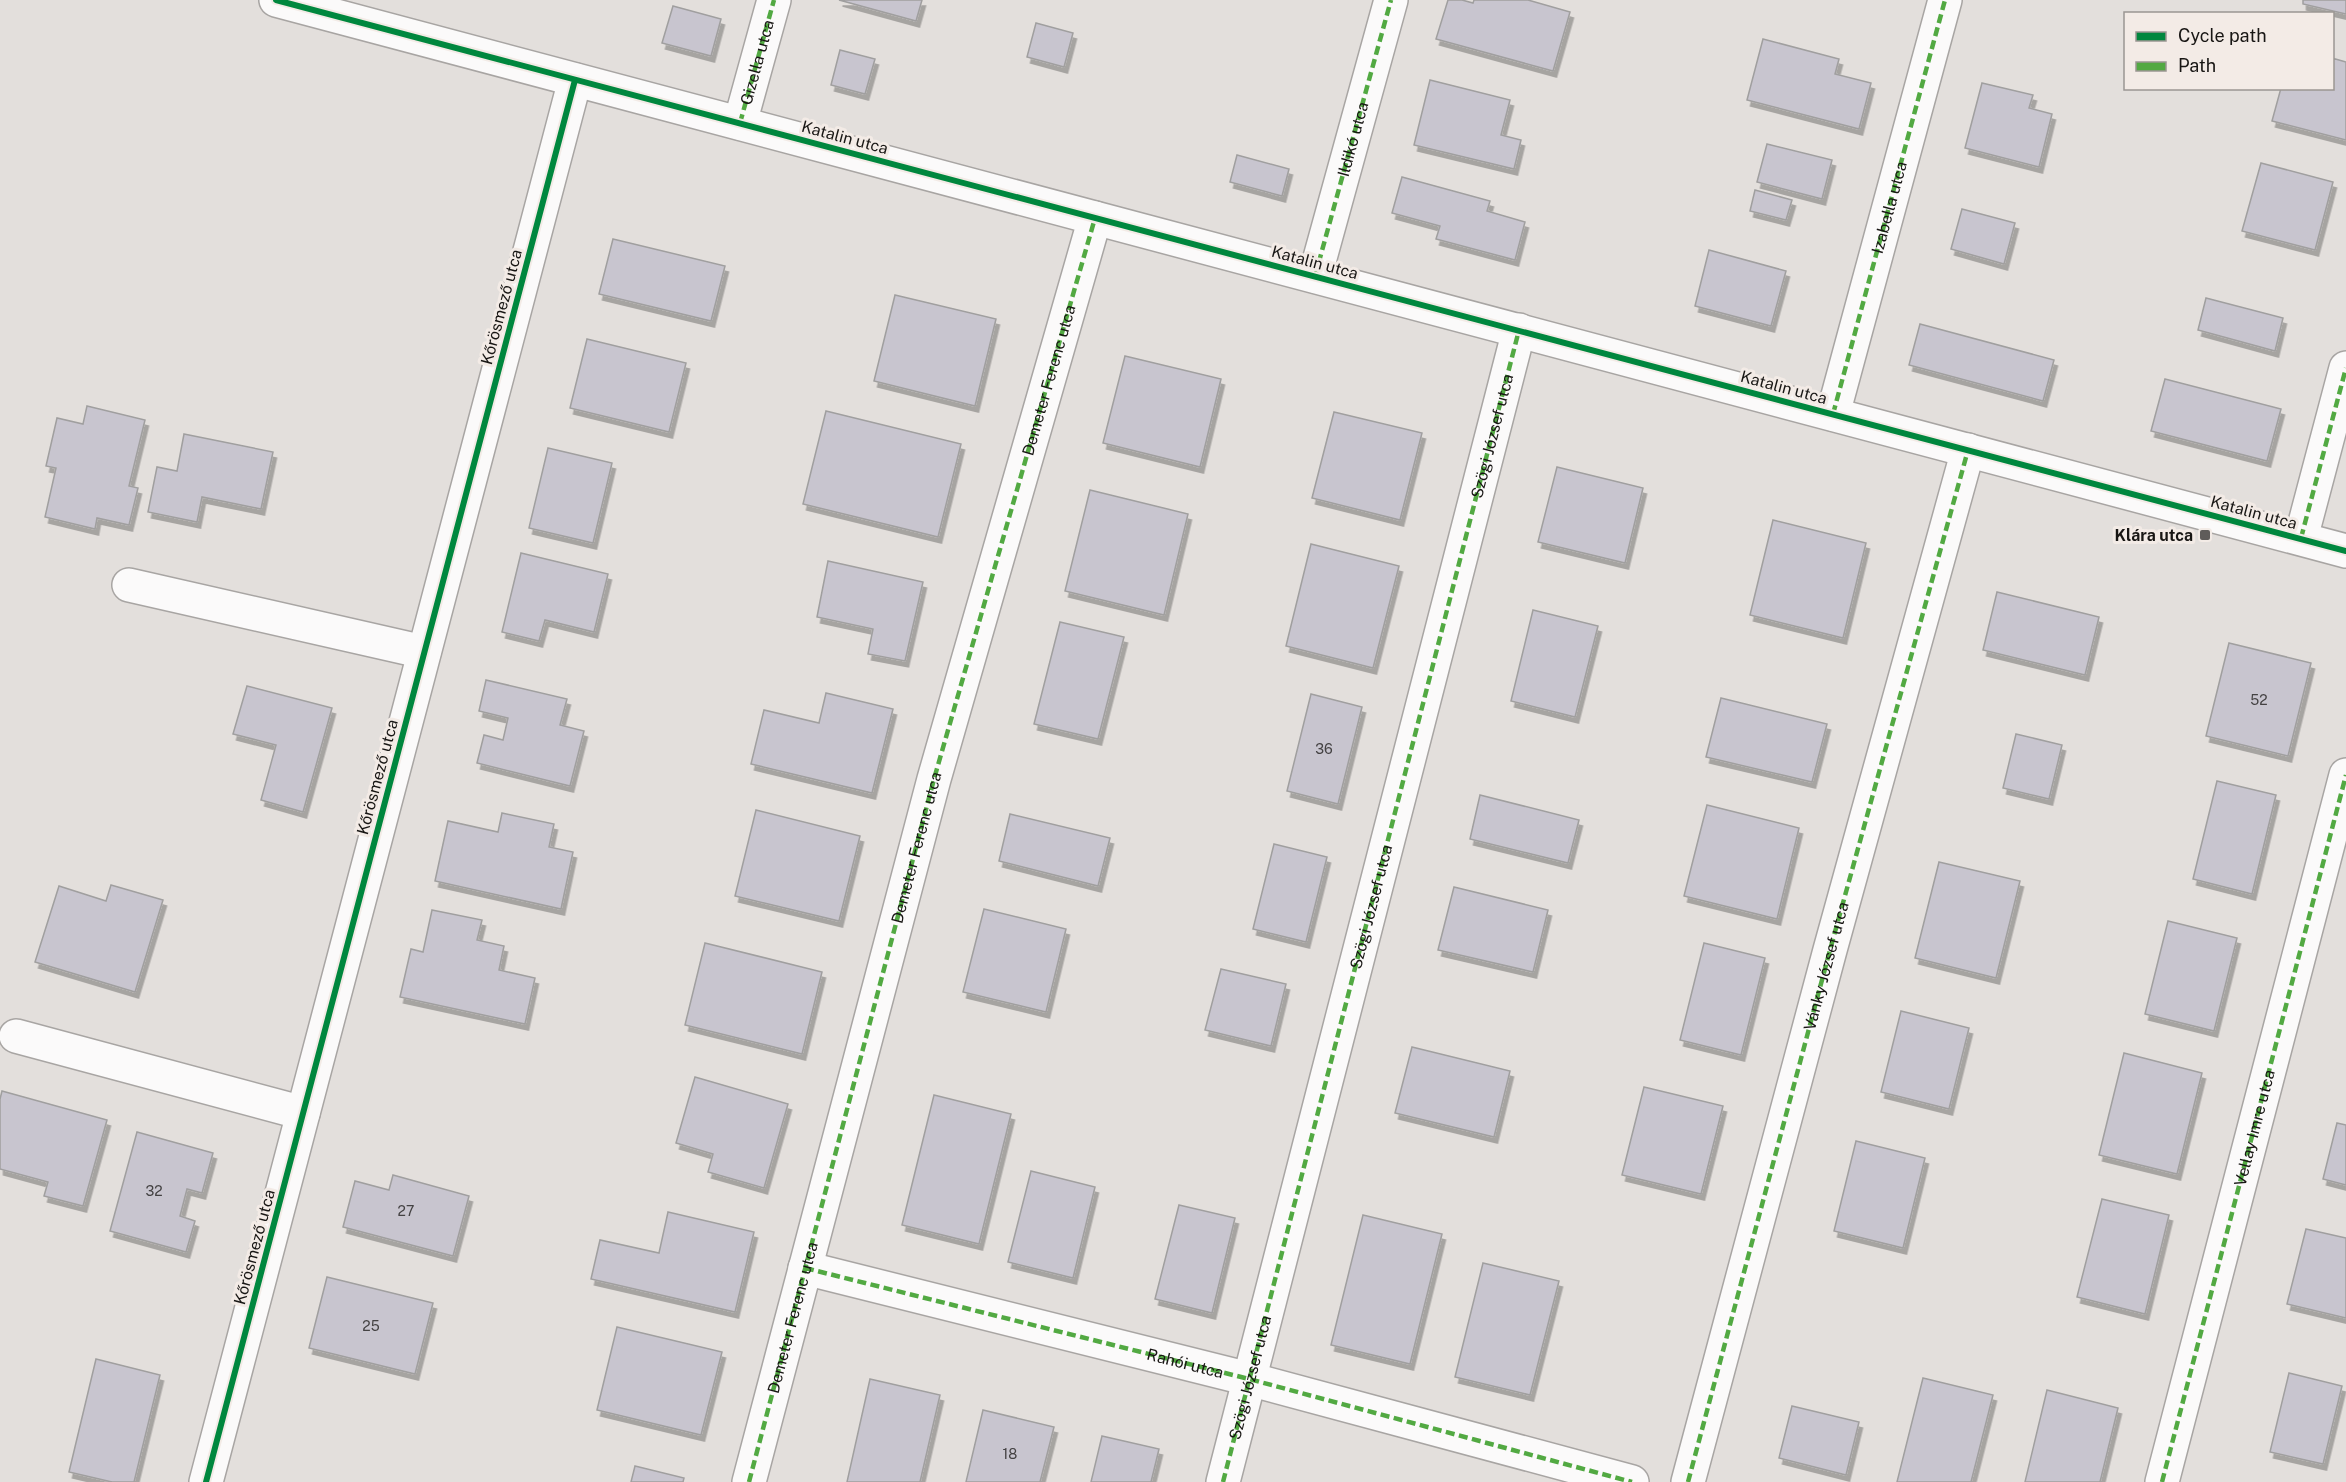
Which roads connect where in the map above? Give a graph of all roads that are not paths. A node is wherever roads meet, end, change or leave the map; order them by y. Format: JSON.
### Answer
{"nodes":[{"id":1,"x":276,"y":0,"type":"edge"},
{"id":2,"x":774,"y":0,"type":"edge"},
{"id":3,"x":1391,"y":0,"type":"edge"},
{"id":4,"x":1945,"y":0,"type":"edge"},
{"id":5,"x":575,"y":80,"type":"junction"},
{"id":6,"x":740,"y":123,"type":"junction"},
{"id":7,"x":1095,"y":218,"type":"junction"},
{"id":8,"x":1315,"y":276,"type":"junction"},
{"id":9,"x":1519,"y":330,"type":"junction"},
{"id":10,"x":2346,"y":368,"type":"edge"},
{"id":11,"x":1833,"y":414,"type":"junction"},
{"id":12,"x":1968,"y":450,"type":"junction"},
{"id":13,"x":2301,"y":538,"type":"junction"},
{"id":14,"x":2346,"y":551,"type":"edge"},
{"id":15,"x":129,"y":585,"type":"dead end"},
{"id":16,"x":424,"y":652,"type":"junction"},
{"id":17,"x":2346,"y":775,"type":"edge"},
{"id":18,"x":16,"y":1036,"type":"dead end"},
{"id":19,"x":303,"y":1113,"type":"junction"},
{"id":20,"x":805,"y":1268,"type":"junction"},
{"id":21,"x":1249,"y":1379,"type":"junction"},
{"id":22,"x":206,"y":1482,"type":"edge"},
{"id":23,"x":749,"y":1482,"type":"edge"},
{"id":24,"x":1223,"y":1482,"type":"edge"},
{"id":25,"x":1632,"y":1482,"type":"edge"},
{"id":26,"x":1688,"y":1482,"type":"edge"},
{"id":27,"x":2162,"y":1482,"type":"edge"}],
"edges":[{"from":1,"to":5,"type":"street","name":"Katalin utca"},
{"from":2,"to":6,"type":"street","name":"Gizella utca"},
{"from":3,"to":8,"type":"street","name":"Ildikó utca"},
{"from":4,"to":11,"type":"street","name":"Izabella utca"},
{"from":5,"to":6,"type":"street","name":"Katalin utca"},
{"from":5,"to":16,"type":"street","name":"Kőrösmező utca"},
{"from":6,"to":7,"type":"street","name":"Katalin utca"},
{"from":7,"to":8,"type":"street","name":"Katalin utca"},
{"from":7,"to":20,"type":"street","name":"Demeter Ferenc utca"},
{"from":8,"to":9,"type":"street","name":"Katalin utca"},
{"from":9,"to":11,"type":"street","name":"Katalin utca"},
{"from":9,"to":21,"type":"street","name":"Szögi József utca"},
{"from":10,"to":13,"type":"street"},
{"from":11,"to":12,"type":"street","name":"Katalin utca"},
{"from":12,"to":13,"type":"street","name":"Katalin utca"},
{"from":12,"to":26,"type":"street","name":"Vánky József utca"},
{"from":13,"to":14,"type":"street","name":"Katalin utca"},
{"from":15,"to":16,"type":"street"},
{"from":16,"to":19,"type":"street","name":"Kőrösmező utca"},
{"from":17,"to":27,"type":"street","name":"Vellay Imre utca"},
{"from":18,"to":19,"type":"street"},
{"from":19,"to":22,"type":"street","name":"Kőrösmező utca"},
{"from":20,"to":21,"type":"street","name":"Rahói utca"},
{"from":20,"to":23,"type":"street","name":"Demeter Ferenc utca"},
{"from":21,"to":24,"type":"street","name":"Szögi József utca"},
{"from":21,"to":25,"type":"street","name":"Rahói utca"}]}
